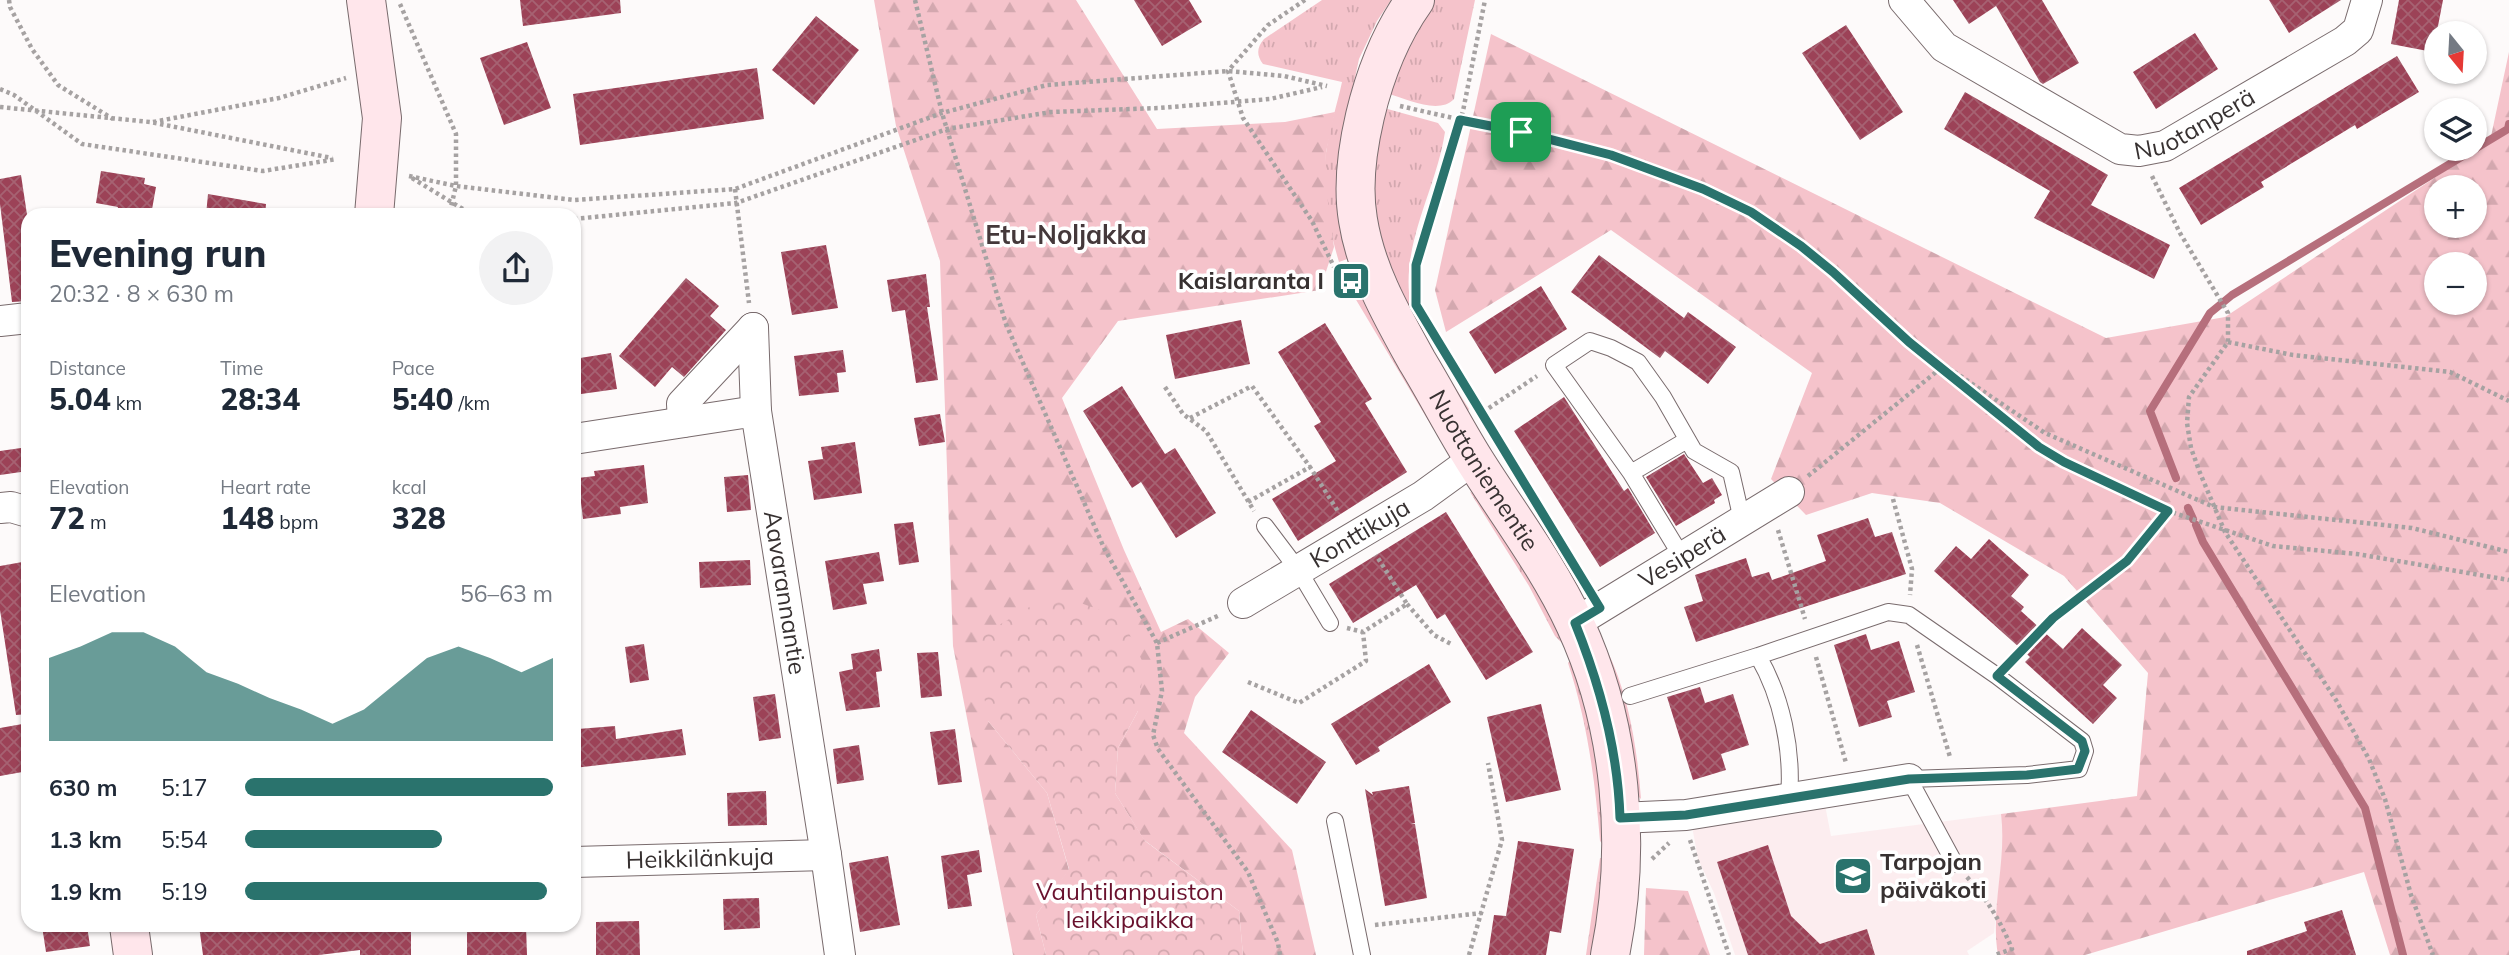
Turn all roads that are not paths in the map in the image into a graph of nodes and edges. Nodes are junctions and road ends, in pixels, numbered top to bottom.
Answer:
1 (366, 0) edge
2 (1415, 0) edge
3 (1904, 0) edge
4 (2367, 0) edge
5 (375, 208) edge
6 (21, 319) edge
7 (0, 321) edge
8 (756, 411) junction
9 (683, 422) junction
10 (581, 438) edge
11 (1687, 440) junction
12 (1474, 459) junction
13 (1631, 473) junction
14 (1779, 498) road end
15 (0, 508) edge
16 (21, 510) edge
17 (1742, 520) junction
18 (1265, 526) road end
19 (1682, 557) junction
20 (1299, 571) junction
21 (1243, 603) road end
22 (1330, 623) road end
23 (1575, 623) junction
24 (1758, 656) junction
25 (1630, 696) dead end
26 (1909, 779) junction
27 (1789, 798) junction
28 (1620, 818) junction
29 (1335, 821) dead end
30 (826, 855) junction
31 (581, 862) edge
32 (1955, 864) road end
33 (131, 932) edge
34 (133, 955) edge
35 (839, 955) edge
36 (1362, 955) edge
37 (1610, 955) edge

1 - 5 street
2 - 12 street, Nuottaniementie
3 - 4 street, Nuotanperä
6 - 7 street
8 - 9 street
8 - 9 street, Aavarannantie
8 - 30 street, Aavarannantie
9 - 10 street
11 - 13 lane
11 - 13 lane
11 - 17 lane
12 - 20 street, Konttikuja
12 - 23 street, Nuottaniementie
13 - 19 lane
14 - 17 street, Vesiperä
15 - 16 street
17 - 19 street, Vesiperä
18 - 20 lane
19 - 23 street, Vesiperä
20 - 21 street, Konttikuja
20 - 22 lane
23 - 28 street, Nuottaniementie
24 - 25 lane
24 - 26 lane
24 - 27 lane
26 - 27 street
26 - 32 lane
27 - 28 street
28 - 37 street, Nuottaniementie
29 - 36 lane
30 - 31 street, Heikkilänkuja
30 - 35 street, Aavarannantie
33 - 34 street

